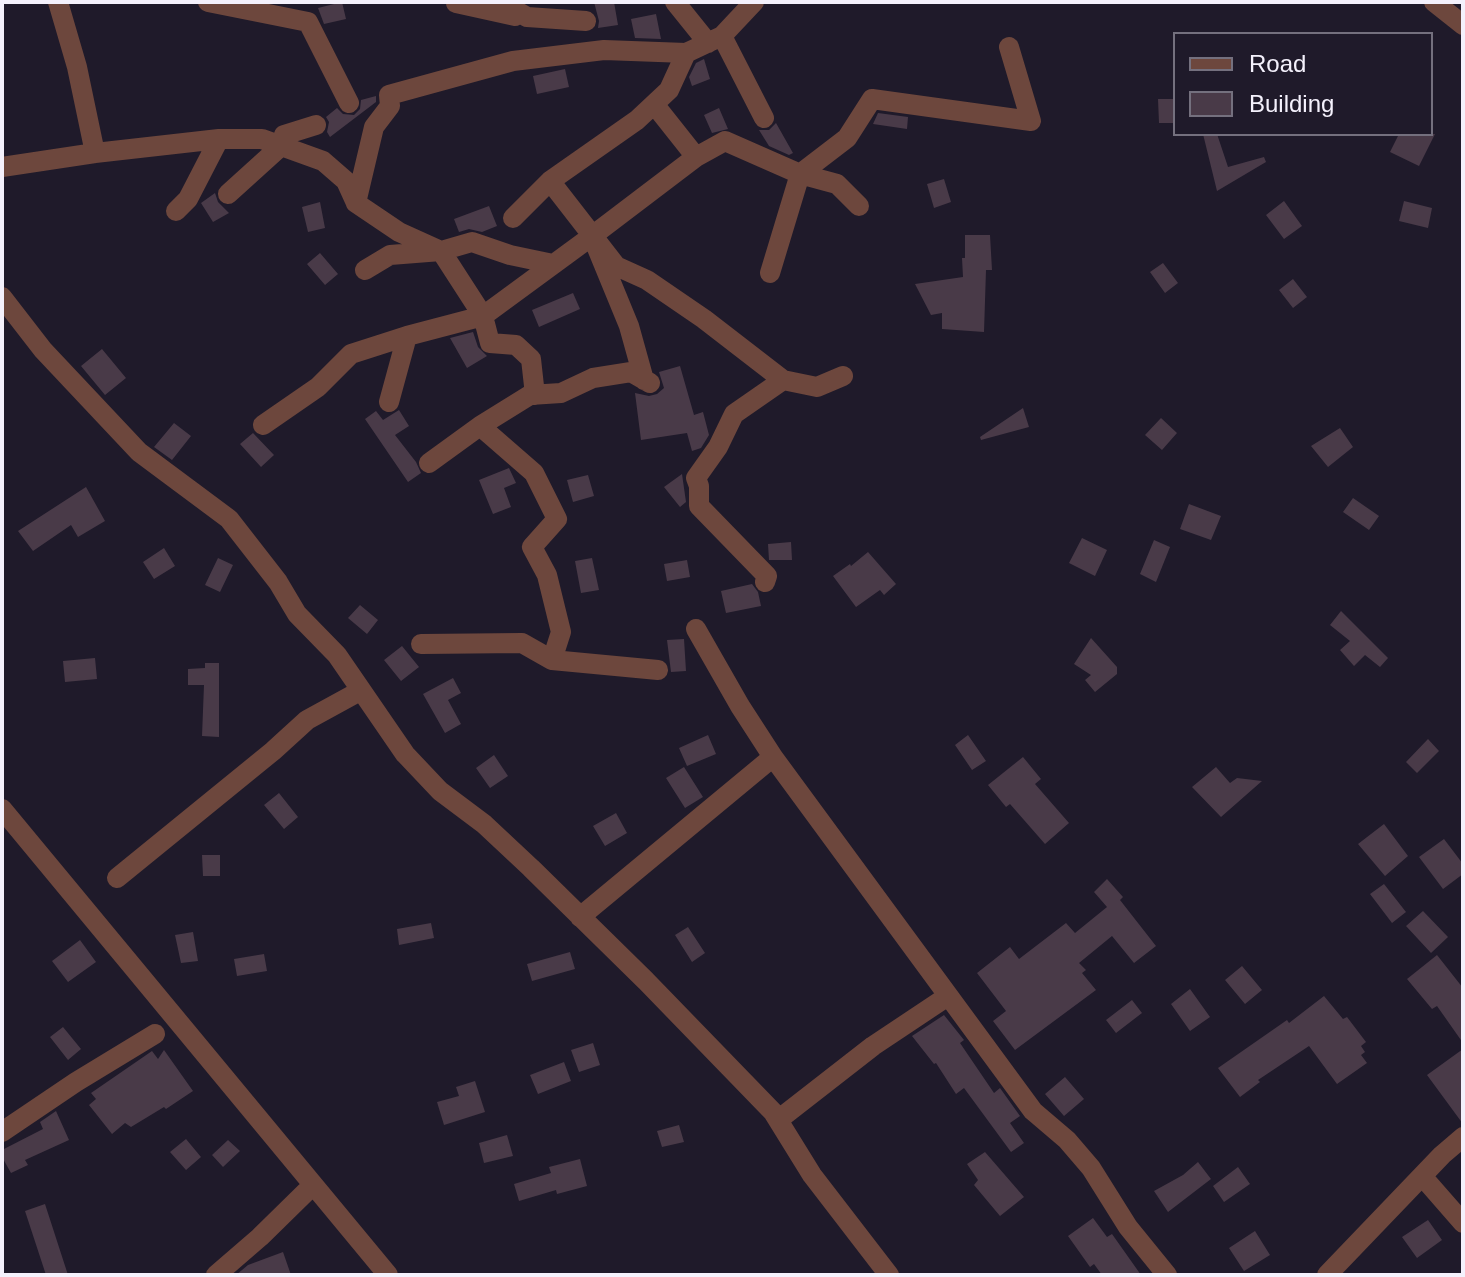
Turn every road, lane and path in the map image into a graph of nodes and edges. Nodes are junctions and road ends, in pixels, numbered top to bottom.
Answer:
1 (58, 2) edge
2 (208, 2) edge
3 (501, 2) edge
4 (675, 2) edge
5 (754, 2) edge
6 (1434, 2) edge
7 (456, 3) edge
8 (527, 17) junction
9 (586, 21) dead end
10 (1463, 25) edge
11 (715, 39) junction
12 (1009, 47) dead end
13 (686, 53) junction
14 (349, 103) dead end
15 (654, 104) junction
16 (764, 118) dead end
17 (316, 125) dead end
18 (219, 139) junction
19 (281, 146) junction
20 (95, 153) junction
21 (696, 157) junction
22 (2, 167) edge
23 (800, 174) junction
24 (550, 181) junction
25 (228, 194) dead end
26 (356, 203) junction
27 (859, 206) dead end
28 (176, 211) dead end
29 (513, 218) dead end
30 (592, 236) junction
31 (441, 251) junction
32 (553, 264) junction
33 (365, 270) dead end
34 (770, 273) dead end
35 (2, 297) edge
36 (483, 316) junction
37 (407, 336) junction
38 (843, 376) dead end
39 (783, 380) junction
40 (535, 395) junction
41 (389, 402) dead end
42 (263, 425) dead end
43 (480, 426) junction
44 (429, 463) dead end
45 (765, 582) dead end
46 (696, 629) dead end
47 (421, 644) dead end
48 (552, 660) junction
49 (658, 670) dead end
50 (360, 691) junction
51 (773, 757) junction
52 (2, 809) edge
53 (117, 878) dead end
54 (580, 917) junction
55 (948, 996) junction
56 (155, 1034) dead end
57 (778, 1120) junction
58 (2, 1132) edge
59 (1463, 1137) edge
60 (1422, 1176) junction
61 (313, 1185) junction
62 (1463, 1223) edge
63 (216, 1275) edge
64 (388, 1275) edge
65 (889, 1275) edge
66 (1167, 1275) edge
67 (1327, 1275) edge

1 - 20 street
2 - 14 street
3 - 8 street
4 - 11 street
5 - 11 street
6 - 10 street
7 - 8 street
8 - 9 street
11 - 13 street
11 - 16 street
12 - 23 street
13 - 15 street
13 - 26 street
15 - 21 street
15 - 24 street
17 - 19 street
18 - 19 street
18 - 20 street
18 - 28 street
19 - 25 street
19 - 26 street
20 - 22 street
21 - 23 street
21 - 30 street
23 - 27 street
23 - 34 street
24 - 29 street
24 - 30 street
26 - 31 street
30 - 32 street
30 - 39 street
30 - 40 street
31 - 32 street
31 - 33 street
31 - 36 street
32 - 36 street
35 - 50 street
36 - 37 street
36 - 40 street
37 - 41 street
37 - 42 street
38 - 39 street
39 - 45 street
40 - 43 street
43 - 44 street
43 - 48 street
46 - 51 street
47 - 48 street
48 - 49 street
50 - 53 street
50 - 54 street
51 - 54 street
51 - 55 street
52 - 61 street
54 - 57 street
55 - 57 street
55 - 66 street
56 - 58 street
57 - 65 street
59 - 60 street
60 - 62 street
60 - 67 street
61 - 63 street
61 - 64 street

